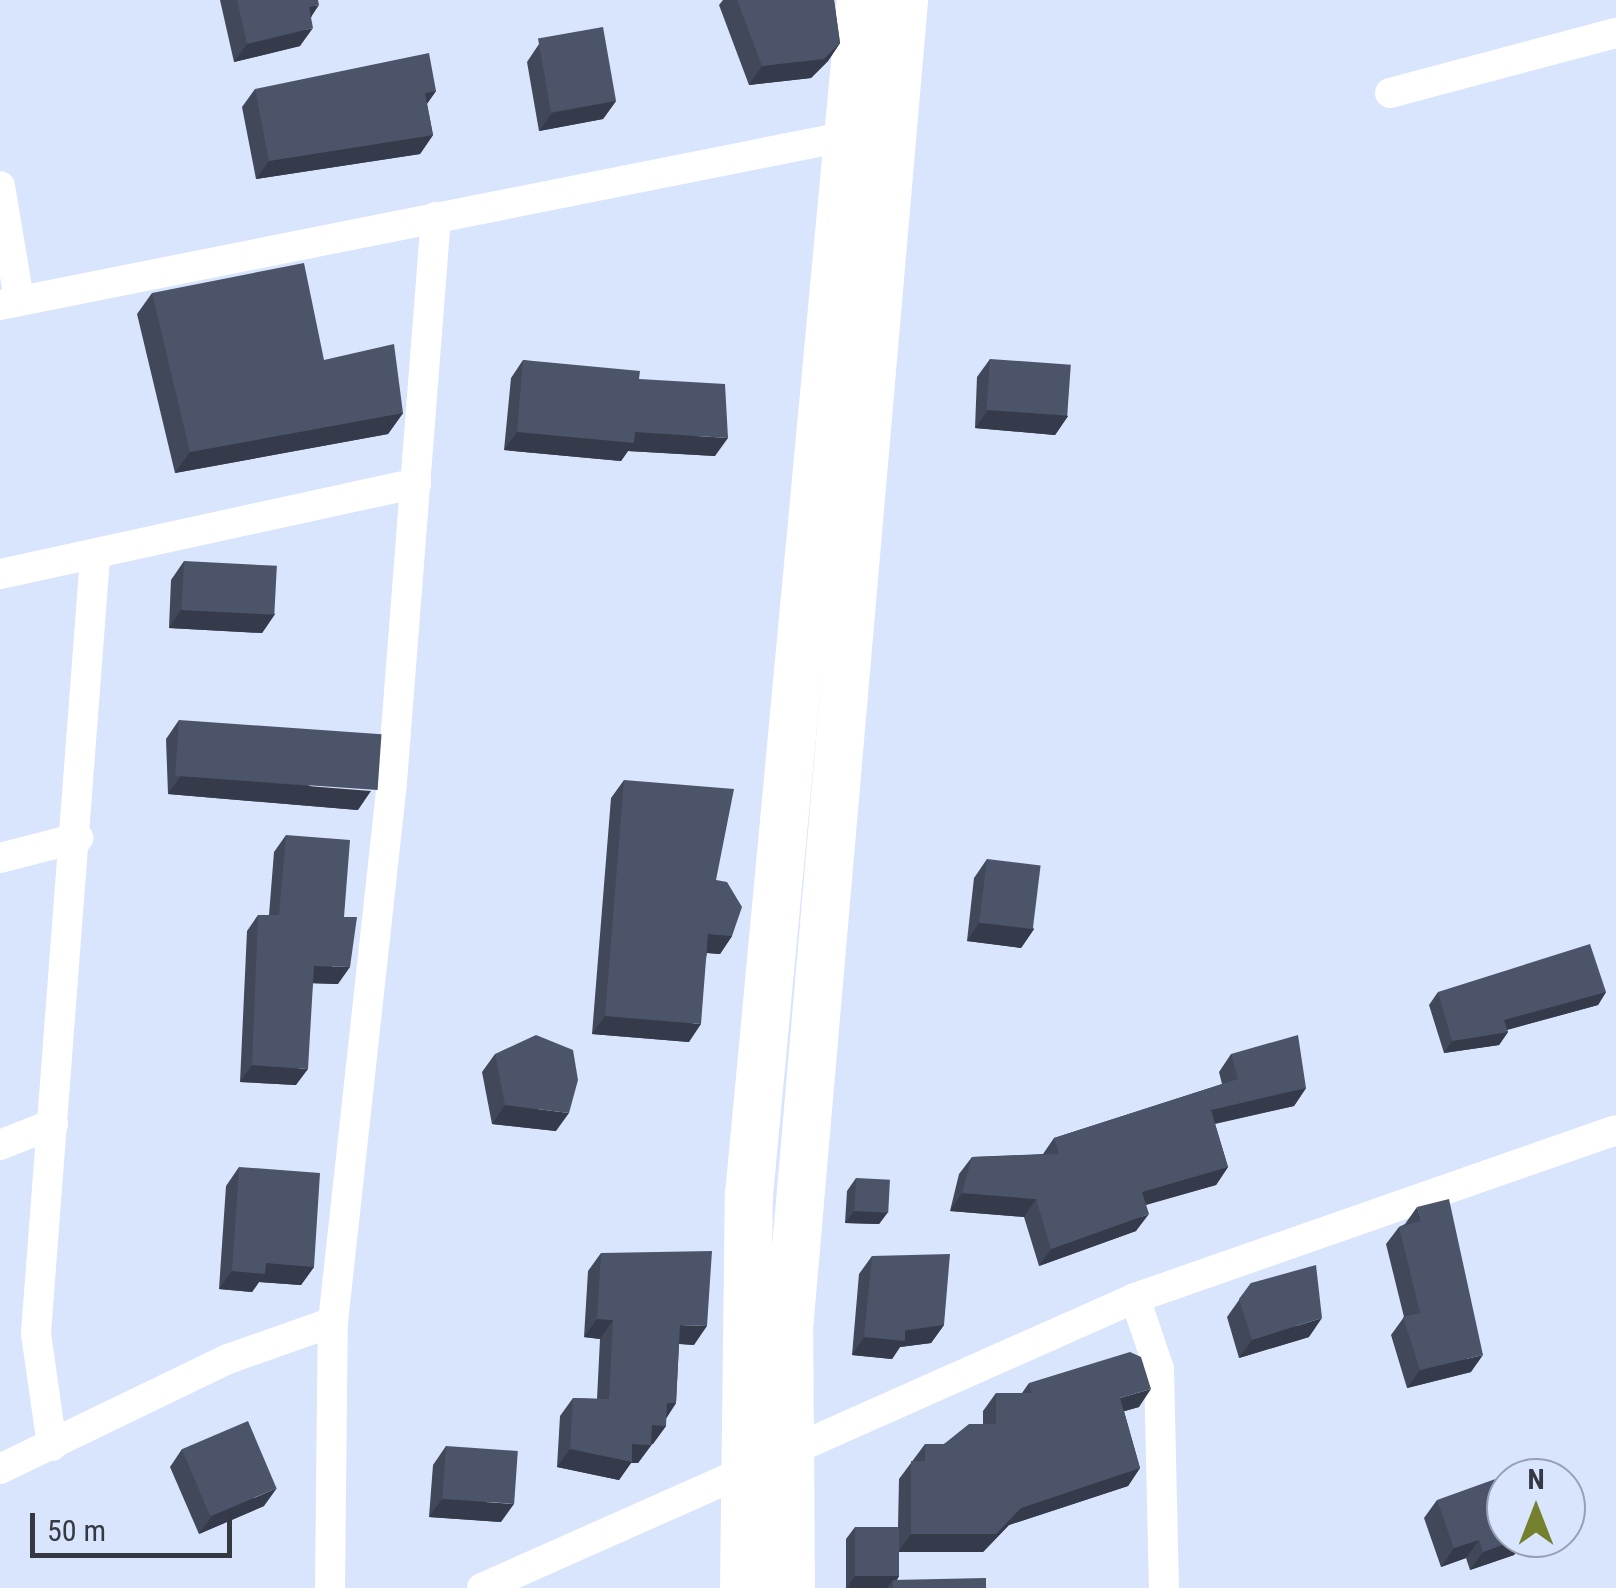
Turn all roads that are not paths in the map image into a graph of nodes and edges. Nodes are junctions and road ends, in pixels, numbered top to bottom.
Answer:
1 (861, 0) edge
2 (904, 0) edge
3 (1616, 33) edge
4 (1390, 93) dead end
5 (848, 136) junction
6 (0, 186) edge
7 (436, 217) junction
8 (10, 302) edge
9 (416, 483) junction
10 (95, 557) junction
11 (0, 574) edge
12 (78, 838) junction
13 (0, 858) edge
14 (53, 1124) junction
15 (1616, 1130) edge
16 (0, 1145) edge
17 (1135, 1298) junction
18 (332, 1322) junction
19 (52, 1446) junction
20 (788, 1446) junction
21 (0, 1469) edge
22 (742, 1470) junction
23 (330, 1588) edge
24 (482, 1588) edge
25 (744, 1588) edge
26 (791, 1588) edge
27 (1164, 1588) edge

1 - 5 main road
2 - 20 main road
3 - 4 street
5 - 7 street
5 - 22 main road
6 - 8 street
7 - 8 street
7 - 9 street
9 - 10 street
9 - 18 street
10 - 11 street
10 - 12 street
12 - 13 street
12 - 14 street
14 - 16 street
14 - 19 street
15 - 17 street
17 - 20 street
17 - 27 street
18 - 19 street
18 - 23 street
19 - 21 street
20 - 22 street
20 - 26 main road
22 - 24 street
22 - 25 main road

